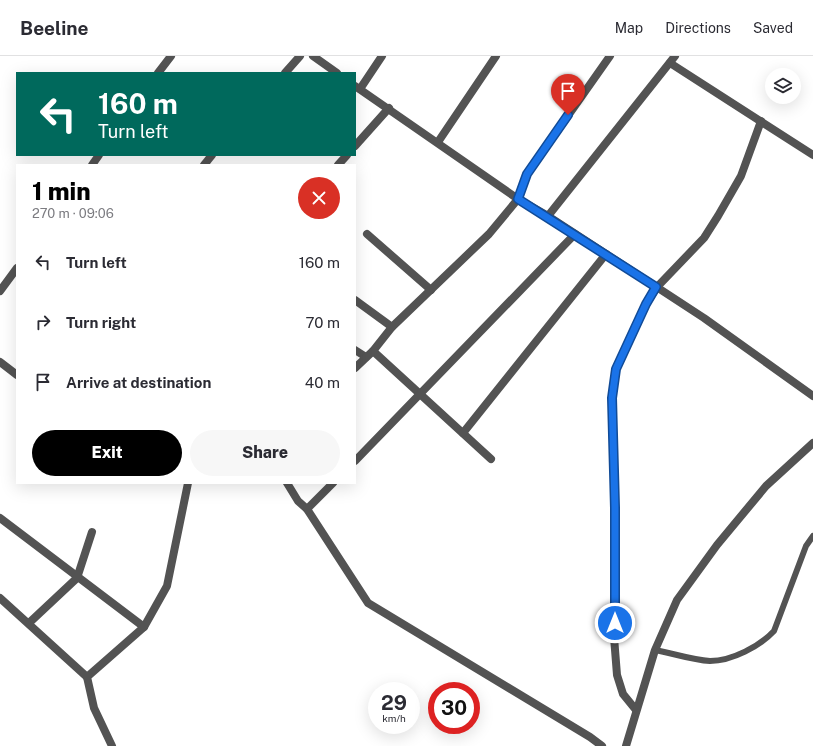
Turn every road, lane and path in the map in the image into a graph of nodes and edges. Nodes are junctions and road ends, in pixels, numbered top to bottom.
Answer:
1 (171, 56) edge
2 (300, 56) edge
3 (313, 56) edge
4 (382, 56) edge
5 (496, 56) edge
6 (610, 56) edge
7 (673, 59) edge
8 (159, 72) edge
9 (286, 72) edge
10 (336, 72) edge
11 (357, 87) edge
12 (389, 108) junction
13 (760, 121) junction
14 (438, 142) junction
15 (356, 145) edge
16 (813, 154) edge
17 (211, 156) edge
18 (346, 156) edge
19 (205, 164) edge
20 (339, 164) edge
21 (518, 199) junction
22 (548, 216) junction
23 (367, 234) dead end
24 (575, 234) junction
25 (606, 254) junction
26 (16, 269) edge
27 (656, 287) junction
28 (431, 290) junction
29 (0, 291) edge
30 (356, 301) edge
31 (392, 327) junction
32 (356, 351) edge
33 (373, 351) junction
34 (366, 357) junction
35 (0, 362) edge
36 (356, 367) edge
37 (16, 374) edge
38 (421, 394) junction
39 (813, 396) edge
40 (463, 433) junction
41 (813, 443) edge
42 (356, 457) edge
43 (491, 459) dead end
44 (188, 484) edge
45 (288, 484) edge
46 (332, 484) edge
47 (307, 509) junction
48 (0, 518) edge
49 (92, 532) dead end
50 (813, 536) edge
51 (77, 578) junction
52 (0, 598) edge
53 (30, 623) junction
54 (144, 627) junction
55 (655, 650) junction
56 (87, 677) junction
57 (636, 710) junction
58 (112, 746) edge
59 (602, 746) edge
60 (626, 746) edge

1 - 8 street
2 - 9 street
3 - 10 street
4 - 11 street
5 - 14 street
6 - 21 street
7 - 13 street
7 - 22 street
11 - 12 street
12 - 14 street
12 - 15 street
13 - 16 street
13 - 27 street
14 - 21 street
17 - 19 street
18 - 20 street
21 - 22 street
21 - 28 street
22 - 24 street
23 - 28 street
24 - 25 street
24 - 38 street
25 - 27 street
25 - 40 street
26 - 29 street
27 - 39 street
27 - 57 street
28 - 31 street
30 - 31 street
31 - 33 street
32 - 34 street
33 - 34 street
33 - 38 street
34 - 36 street
35 - 37 street
38 - 40 street
38 - 42 street
40 - 43 street
41 - 55 street
44 - 54 street
45 - 47 street
46 - 47 street
47 - 59 street
48 - 51 street
49 - 51 street
50 - 55 lane
51 - 53 street
51 - 54 street
52 - 53 street
53 - 56 street
54 - 56 street
55 - 57 street
56 - 58 street
57 - 60 street

